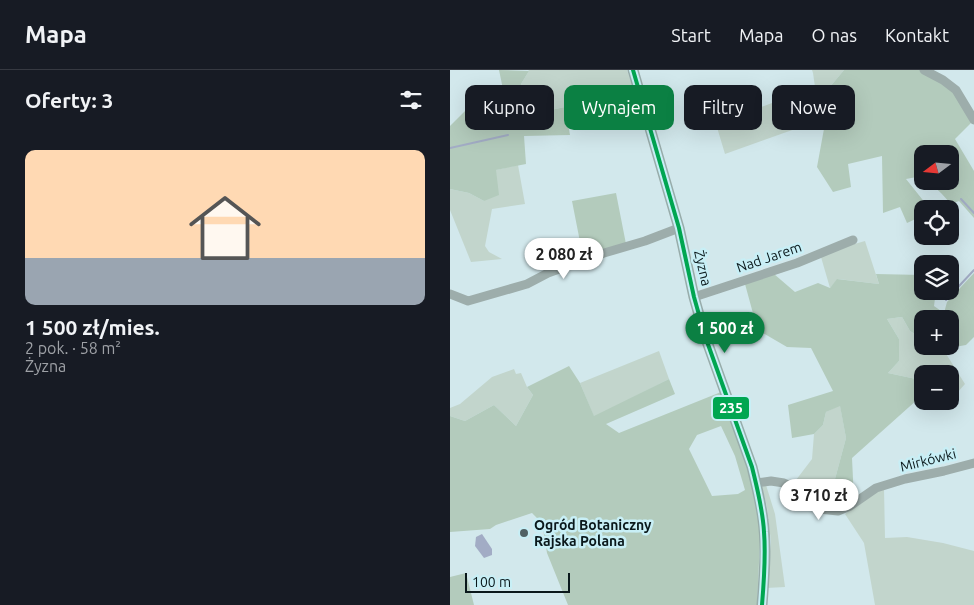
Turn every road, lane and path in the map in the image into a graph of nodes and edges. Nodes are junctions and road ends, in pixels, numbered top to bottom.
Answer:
1 (633, 70) edge
2 (924, 70) edge
3 (974, 120) edge
4 (679, 228) junction
5 (852, 240) dead end
6 (450, 294) edge
7 (694, 297) junction
8 (974, 462) edge
9 (756, 483) junction
10 (762, 605) edge

1 - 4 street, Żyzna
2 - 3 street
4 - 6 street
4 - 7 street, Żyzna
5 - 7 street, Nad Jarem
7 - 9 street, Żyzna
8 - 9 street, Mirkówki
9 - 10 street, Żyzna

